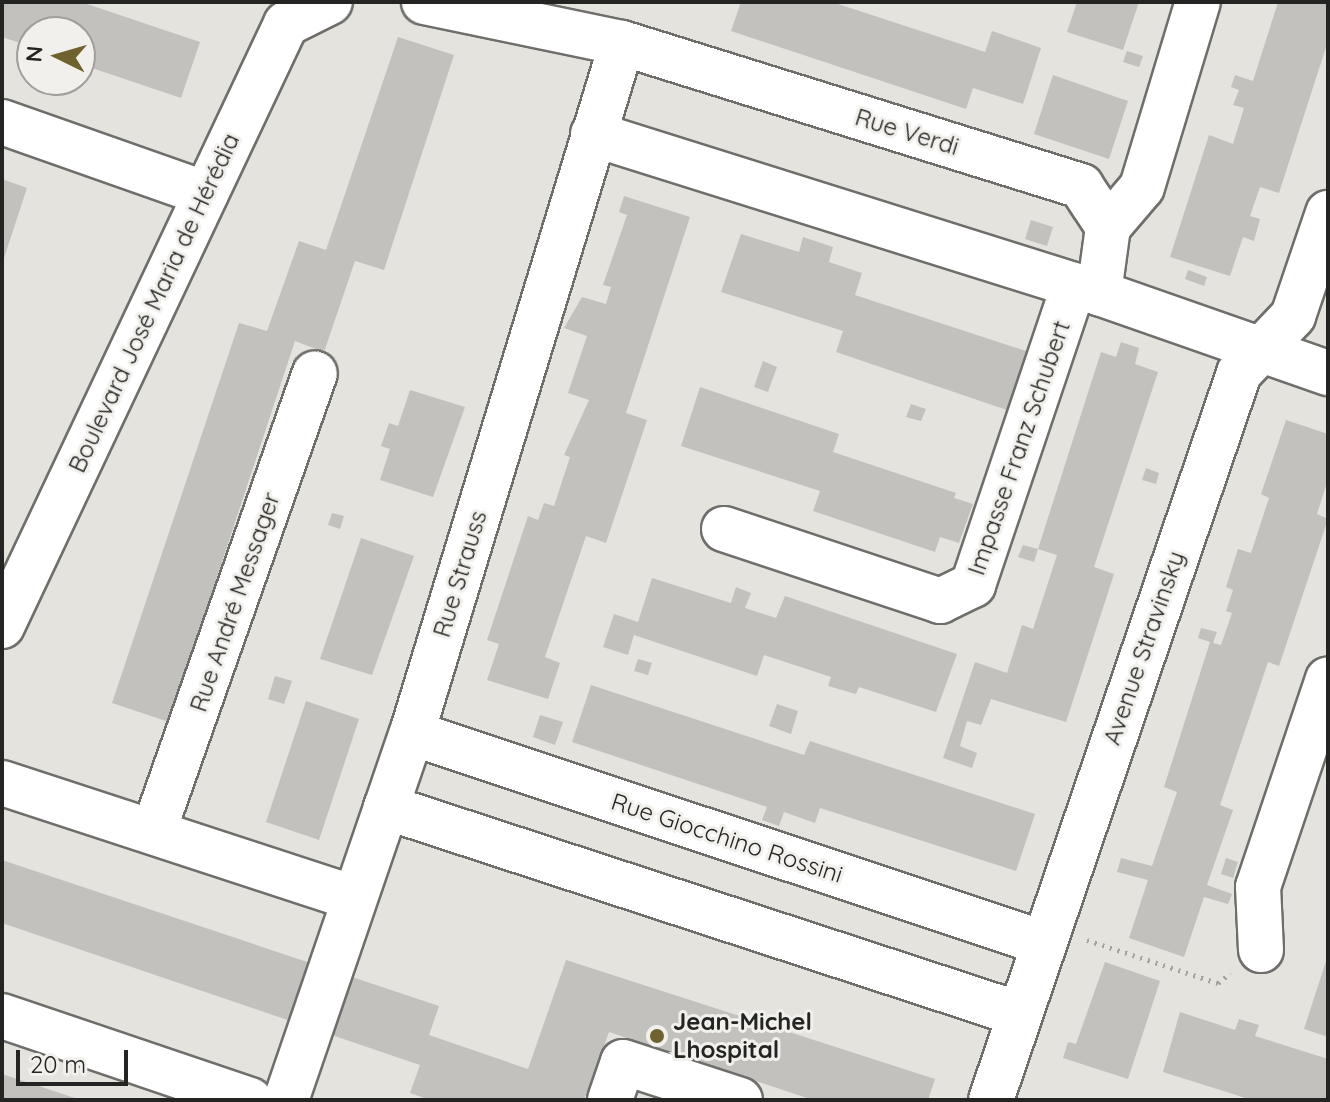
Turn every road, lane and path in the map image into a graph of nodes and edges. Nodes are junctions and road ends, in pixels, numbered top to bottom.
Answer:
1 (330, 2) edge
2 (424, 2) edge
3 (1198, 2) edge
4 (546, 13) edge
5 (622, 43) junction
6 (2, 122) edge
7 (593, 134) junction
8 (206, 194) junction
9 (1328, 213) edge
10 (1108, 227) junction
11 (1086, 290) junction
12 (1262, 347) junction
13 (1328, 373) edge
14 (315, 374) dead end
15 (724, 529) dead end
16 (2, 626) edge
17 (1328, 679) edge
18 (412, 733) junction
19 (2, 783) edge
20 (386, 807) junction
21 (154, 830) junction
22 (353, 898) junction
23 (1046, 935) junction
24 (1261, 950) joint
25 (1019, 1014) junction
26 (2, 1016) edge
27 (250, 1100) edge
28 (286, 1100) edge
29 (610, 1100) edge
30 (740, 1100) edge
31 (991, 1100) edge

1 - 8 street, Boulevard José Maria de Hérédia
2 - 4 street
3 - 10 street
4 - 5 street
5 - 7 street, Rue Strauss
5 - 10 street, Rue Verdi
6 - 8 street
7 - 11 street
7 - 18 street, Rue Strauss
8 - 16 street, Boulevard José Maria de Hérédia
9 - 12 street, Avenue Stravinsky
10 - 11 street
11 - 12 street
11 - 15 street, Impasse Franz Schubert
12 - 13 street
12 - 23 street, Avenue Stravinsky
14 - 21 street, Rue André Messager
17 - 24 street
18 - 20 street, Rue Strauss
18 - 23 street, Rue Giocchino Rossini
19 - 21 street
20 - 22 street, Rue Strauss
20 - 25 street
21 - 22 street
22 - 28 street, Rue Strauss
23 - 24 path
23 - 25 street, Avenue Stravinsky
25 - 31 street, Avenue Stravinsky
26 - 27 street
29 - 30 street

